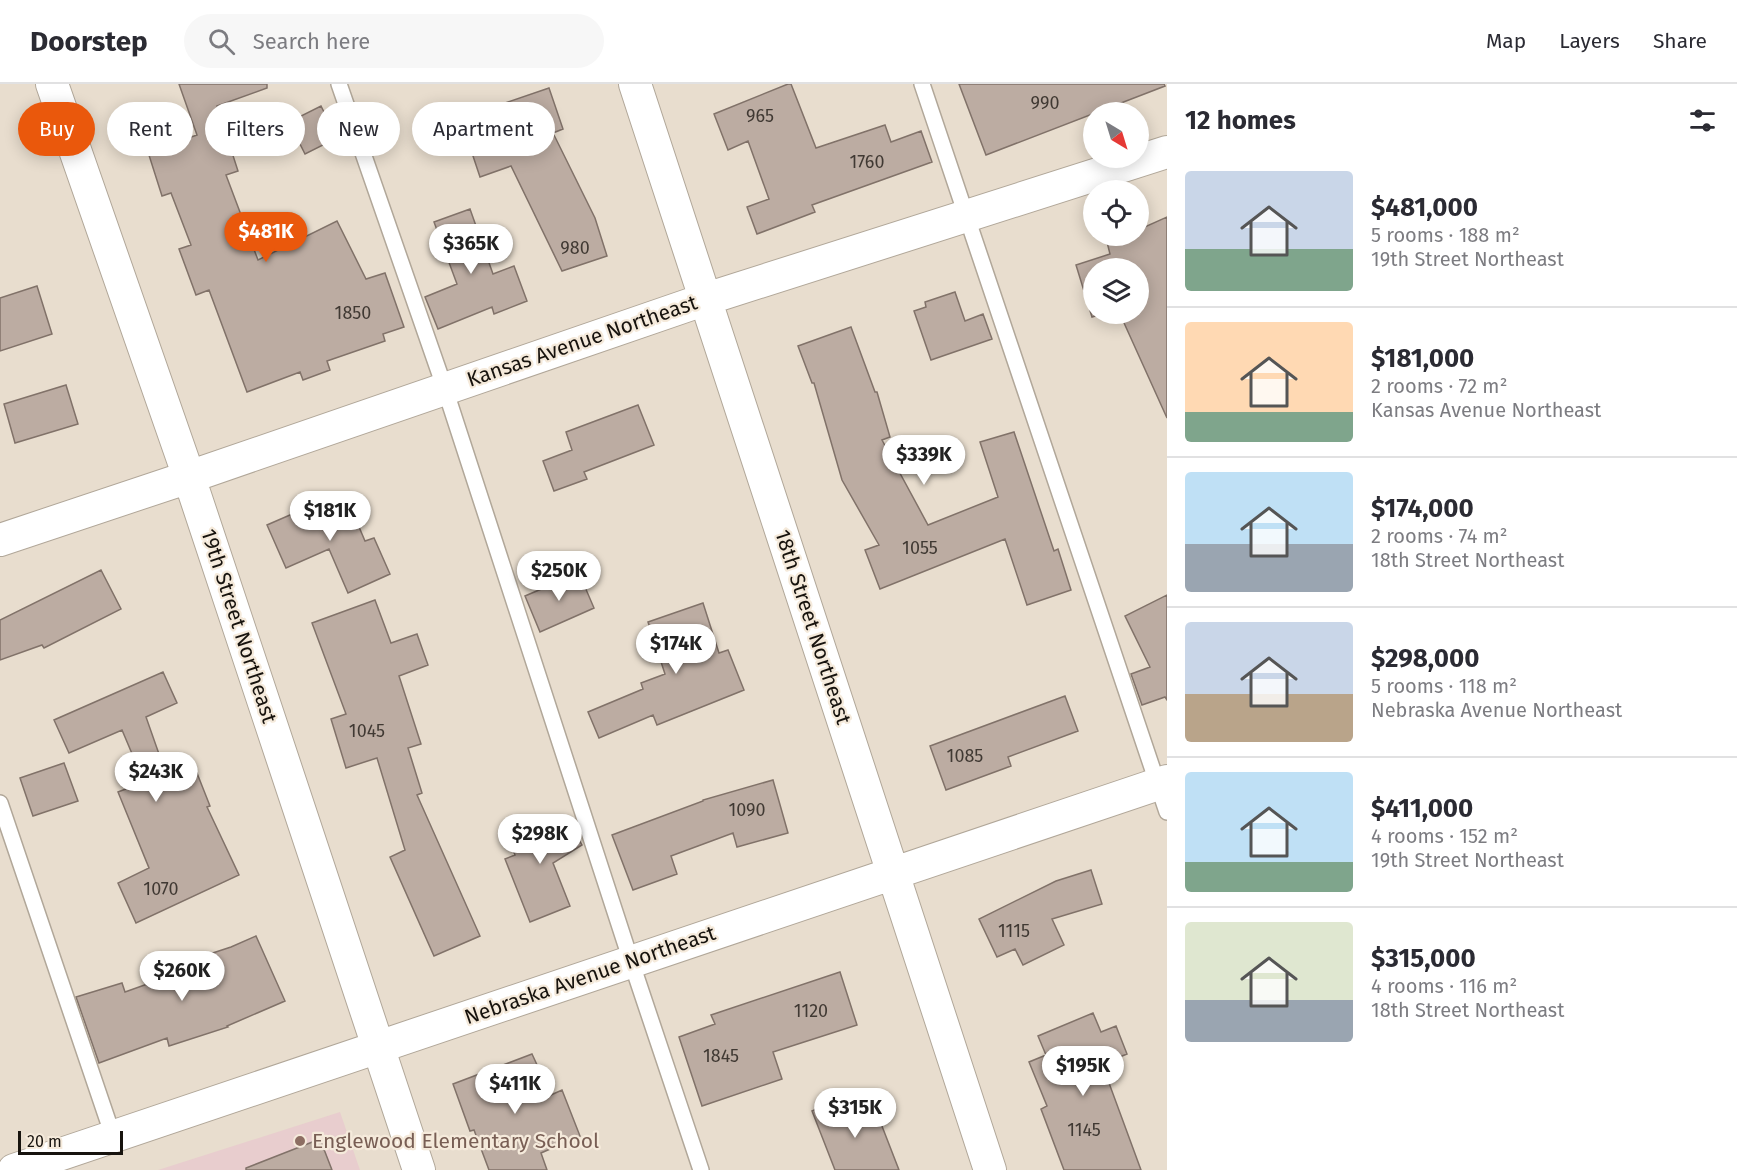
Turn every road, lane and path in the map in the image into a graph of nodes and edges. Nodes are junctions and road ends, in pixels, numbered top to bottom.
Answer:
1 (52, 84) edge
2 (339, 84) edge
3 (635, 84) edge
4 (922, 84) edge
5 (1167, 152) edge
6 (967, 216) junction
7 (706, 299) junction
8 (445, 389) junction
9 (189, 477) junction
10 (0, 540) edge
11 (1164, 792) edge
12 (0, 803) edge
13 (893, 872) junction
14 (631, 961) junction
15 (379, 1046) junction
16 (113, 1136) junction
17 (14, 1170) edge
18 (418, 1170) edge
19 (701, 1170) edge
20 (990, 1170) edge

1 - 9 street, 19th Street Northeast
2 - 8 lane
3 - 7 street, 18th Street Northeast
4 - 6 lane
5 - 6 street, Kansas Avenue Northeast
6 - 7 street, Kansas Avenue Northeast
6 - 11 lane
7 - 8 street, Kansas Avenue Northeast
7 - 13 street, 18th Street Northeast
8 - 9 street, Kansas Avenue Northeast
8 - 14 lane
9 - 10 street, Kansas Avenue Northeast
9 - 15 street, 19th Street Northeast
11 - 13 street, Nebraska Avenue Northeast
12 - 16 lane
13 - 14 street, Nebraska Avenue Northeast
13 - 20 street, 18th Street Northeast
14 - 15 street, Nebraska Avenue Northeast
14 - 19 lane
15 - 16 street, Nebraska Avenue Northeast
15 - 18 street, 19th Street Northeast
16 - 17 street, Nebraska Avenue Northeast

